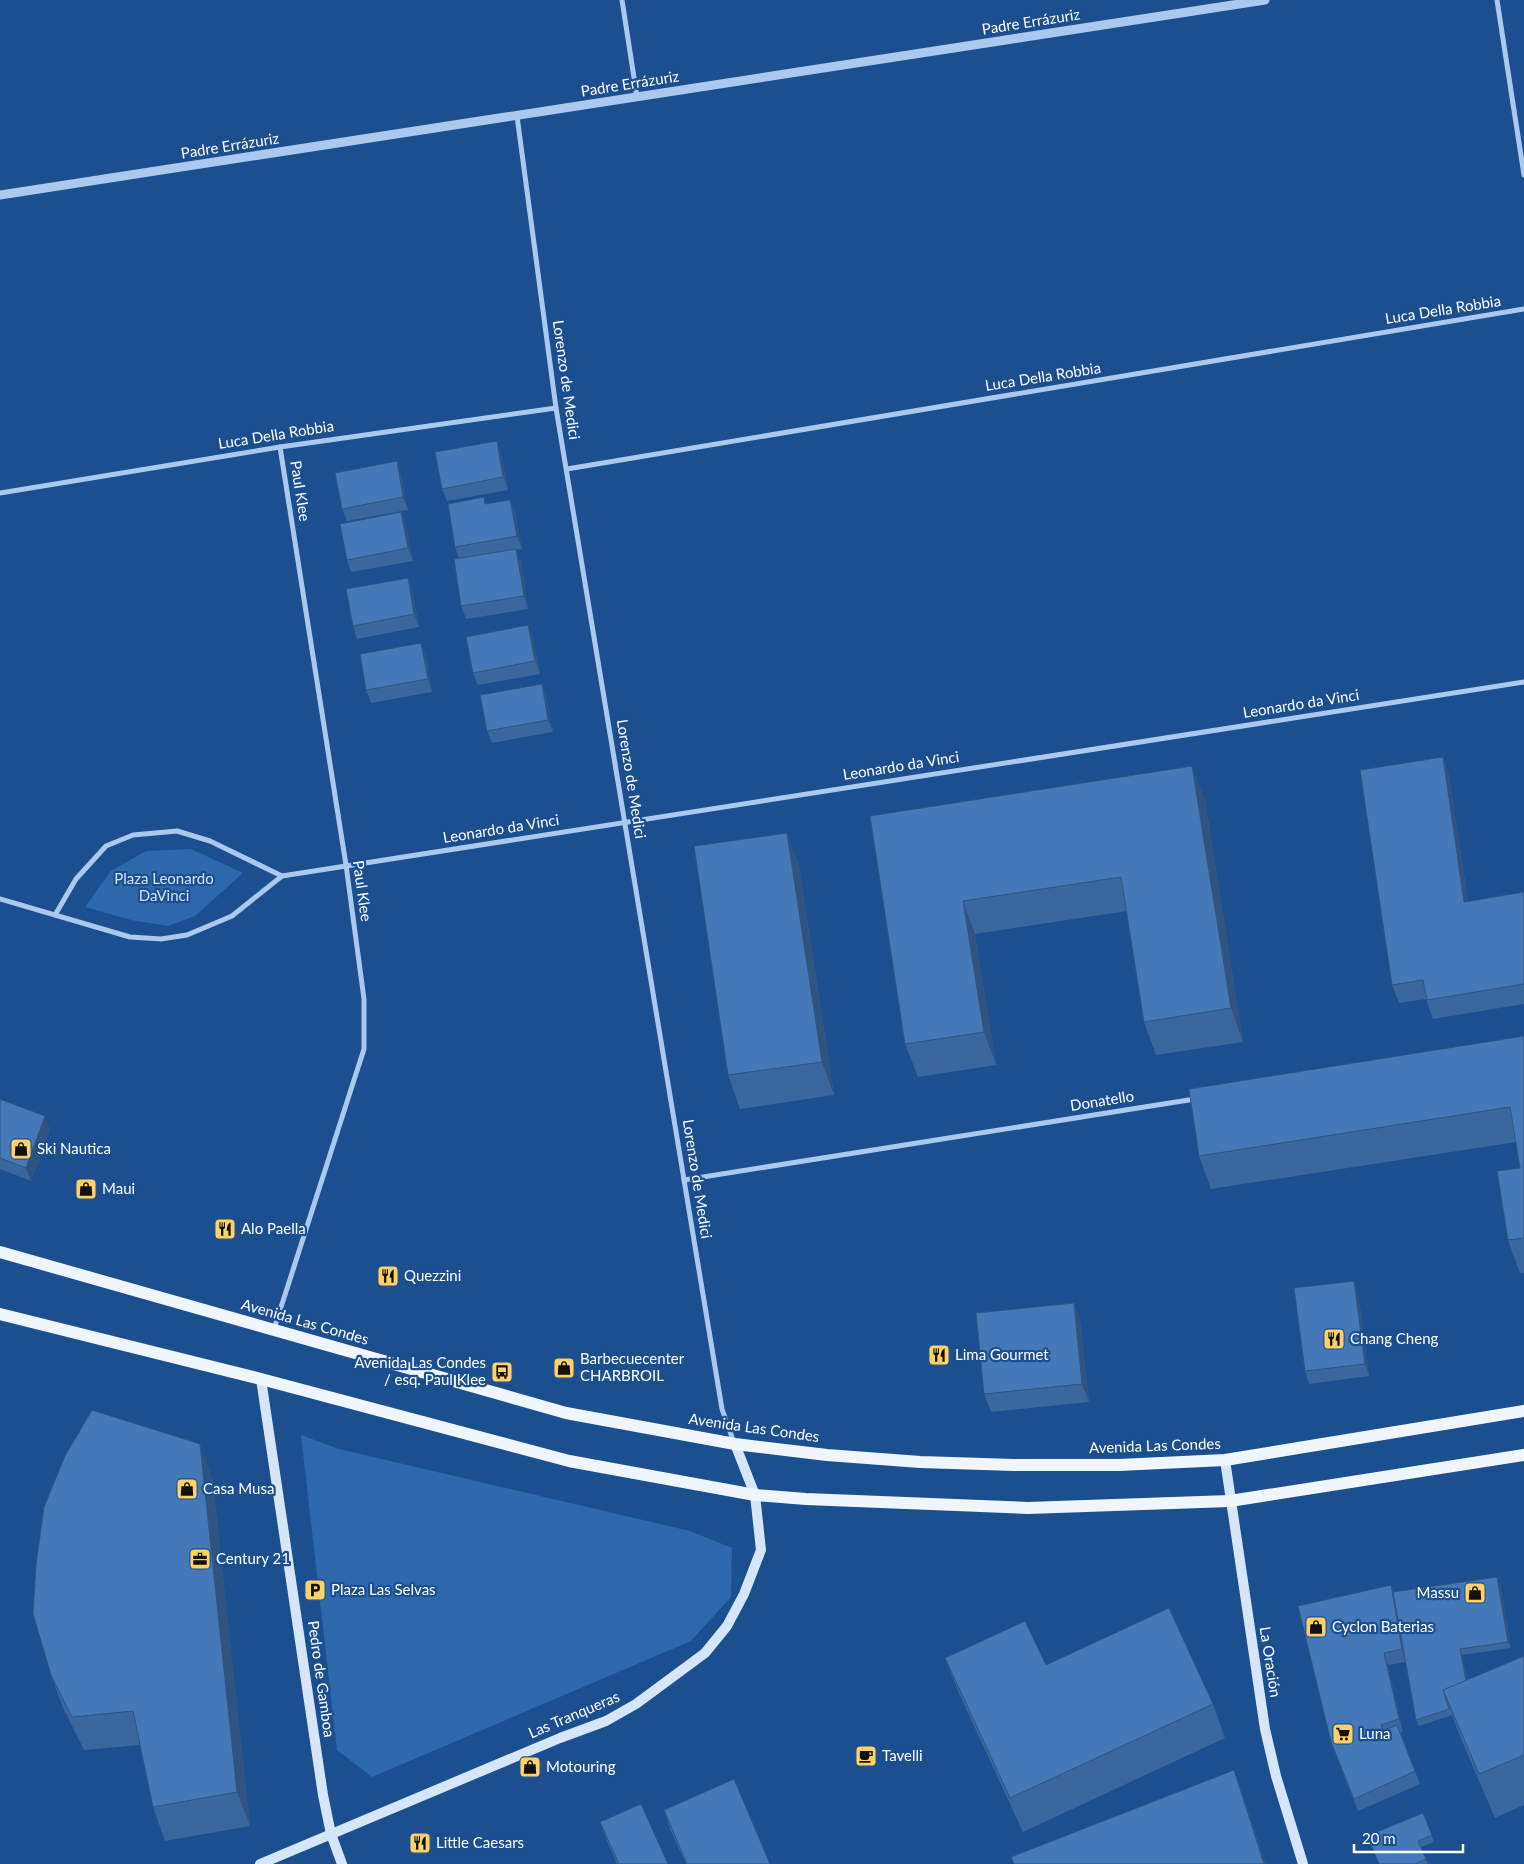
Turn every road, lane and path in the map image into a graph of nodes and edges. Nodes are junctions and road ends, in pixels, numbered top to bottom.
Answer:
1 (622, 0) edge
2 (1265, 0) edge
3 (1497, 0) edge
4 (637, 97) junction
5 (517, 116) junction
6 (1524, 175) edge
7 (0, 195) edge
8 (1524, 310) edge
9 (556, 408) junction
10 (280, 447) junction
11 (567, 469) junction
12 (0, 492) edge
13 (1524, 682) edge
14 (625, 822) junction
15 (346, 865) junction
16 (282, 876) junction
17 (0, 899) edge
18 (55, 915) junction
19 (1199, 1099) edge
20 (684, 1180) junction
21 (0, 1252) edge
22 (0, 1314) edge
23 (274, 1330) junction
24 (260, 1379) junction
25 (1524, 1410) edge
26 (735, 1444) junction
27 (1524, 1455) edge
28 (1224, 1460) junction
29 (755, 1495) junction
30 (1230, 1501) junction
31 (331, 1834) junction
32 (260, 1864) edge
33 (342, 1864) edge
34 (1303, 1864) edge

1 - 4 street
2 - 4 street, Padre Errázuriz
3 - 6 street
4 - 5 street, Padre Errázuriz
5 - 7 street, Padre Errázuriz
5 - 9 street, Lorenzo de Medici
8 - 11 street, Luca Della Robbia
9 - 10 street, Luca Della Robbia
9 - 11 street, Lorenzo de Medici
10 - 12 street, Luca Della Robbia
10 - 15 street, Paul Klee
11 - 14 street, Lorenzo de Medici
13 - 14 street, Leonardo da Vinci
14 - 15 street, Leonardo da Vinci
14 - 20 street, Lorenzo de Medici
15 - 16 street, Leonardo da Vinci
15 - 23 street, Paul Klee
16 - 18 street, Leonardo da Vinci
16 - 18 street
17 - 18 street, Leonardo da Vinci
19 - 20 street, Donatello
20 - 26 street, Lorenzo de Medici
21 - 23 main road, Avenida Las Condes
22 - 24 main road
23 - 26 main road, Avenida Las Condes
24 - 29 main road
24 - 31 main road, Pedro de Gamboa
25 - 28 main road, Avenida Las Condes
26 - 28 main road, Avenida Las Condes
26 - 29 main road, Las Tranqueras
27 - 30 main road
28 - 30 main road, La Oración
29 - 30 main road
29 - 31 main road, Las Tranqueras
30 - 34 main road, La Oración
31 - 32 main road, Las Tranqueras
31 - 33 main road, Pedro de Gamboa

